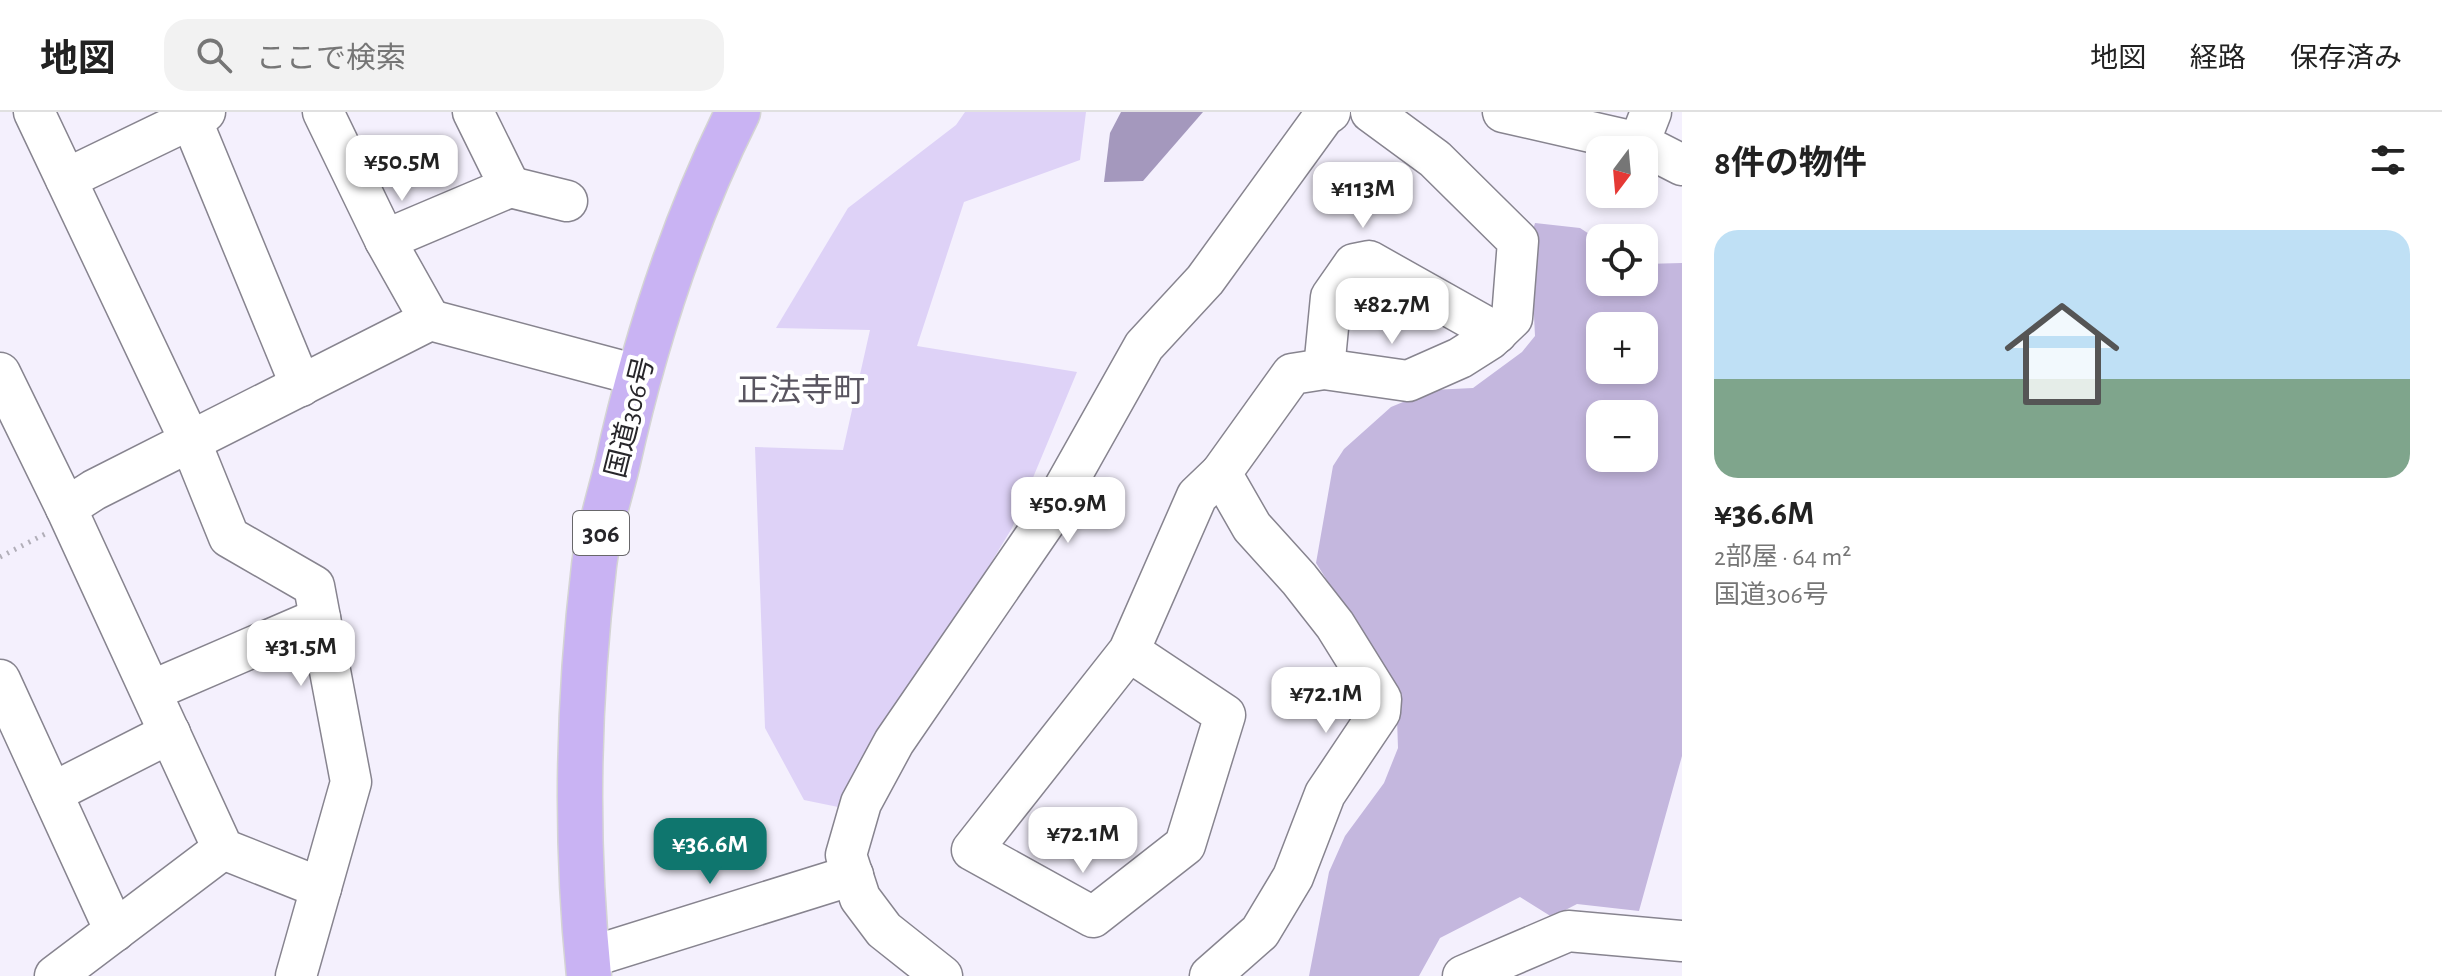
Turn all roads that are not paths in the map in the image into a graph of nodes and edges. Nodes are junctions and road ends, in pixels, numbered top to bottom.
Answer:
1 (34, 112) edge
2 (323, 112) edge
3 (473, 112) edge
4 (738, 112) edge
5 (1330, 112) edge
6 (1371, 112) edge
7 (1503, 112) edge
8 (198, 115) edge
9 (1645, 127) edge
10 (1682, 165) edge
11 (66, 179) junction
12 (510, 187) junction
13 (567, 201) dead end
14 (385, 240) junction
15 (430, 320) junction
16 (1497, 333) junction
17 (1324, 369) junction
18 (0, 373) edge
19 (637, 375) junction
20 (301, 386) junction
21 (191, 443) junction
22 (1221, 473) junction
23 (66, 508) junction
24 (320, 618) junction
25 (1129, 651) junction
26 (151, 691) junction
27 (4, 699) edge
28 (170, 733) junction
29 (52, 793) junction
30 (223, 849) junction
31 (853, 875) junction
32 (321, 888) junction
33 (115, 931) junction
34 (1682, 941) edge
35 (588, 967) edge
36 (55, 976) edge
37 (296, 976) edge
38 (942, 976) edge
39 (1210, 976) edge
40 (1463, 976) edge

1 - 11 street
2 - 14 street
3 - 12 street
4 - 19 highway, 国道306号 / 306
5 - 31 street
6 - 16 street
7 - 9 street
8 - 11 street
8 - 20 street
9 - 10 street
11 - 21 street
12 - 13 street
12 - 14 street
14 - 15 street
15 - 19 street
15 - 20 street
16 - 17 street
16 - 17 street
17 - 22 street
18 - 23 street
19 - 35 highway, 国道306号 / 306
20 - 21 street
21 - 23 street
21 - 24 street
22 - 25 street
22 - 39 street
23 - 26 street
24 - 26 street
24 - 32 street
25 - 25 street
26 - 28 street
27 - 29 street
28 - 29 street
28 - 30 street
29 - 33 street
30 - 32 street
30 - 33 street
31 - 35 street
31 - 38 street
32 - 37 street
33 - 36 street
34 - 40 street

